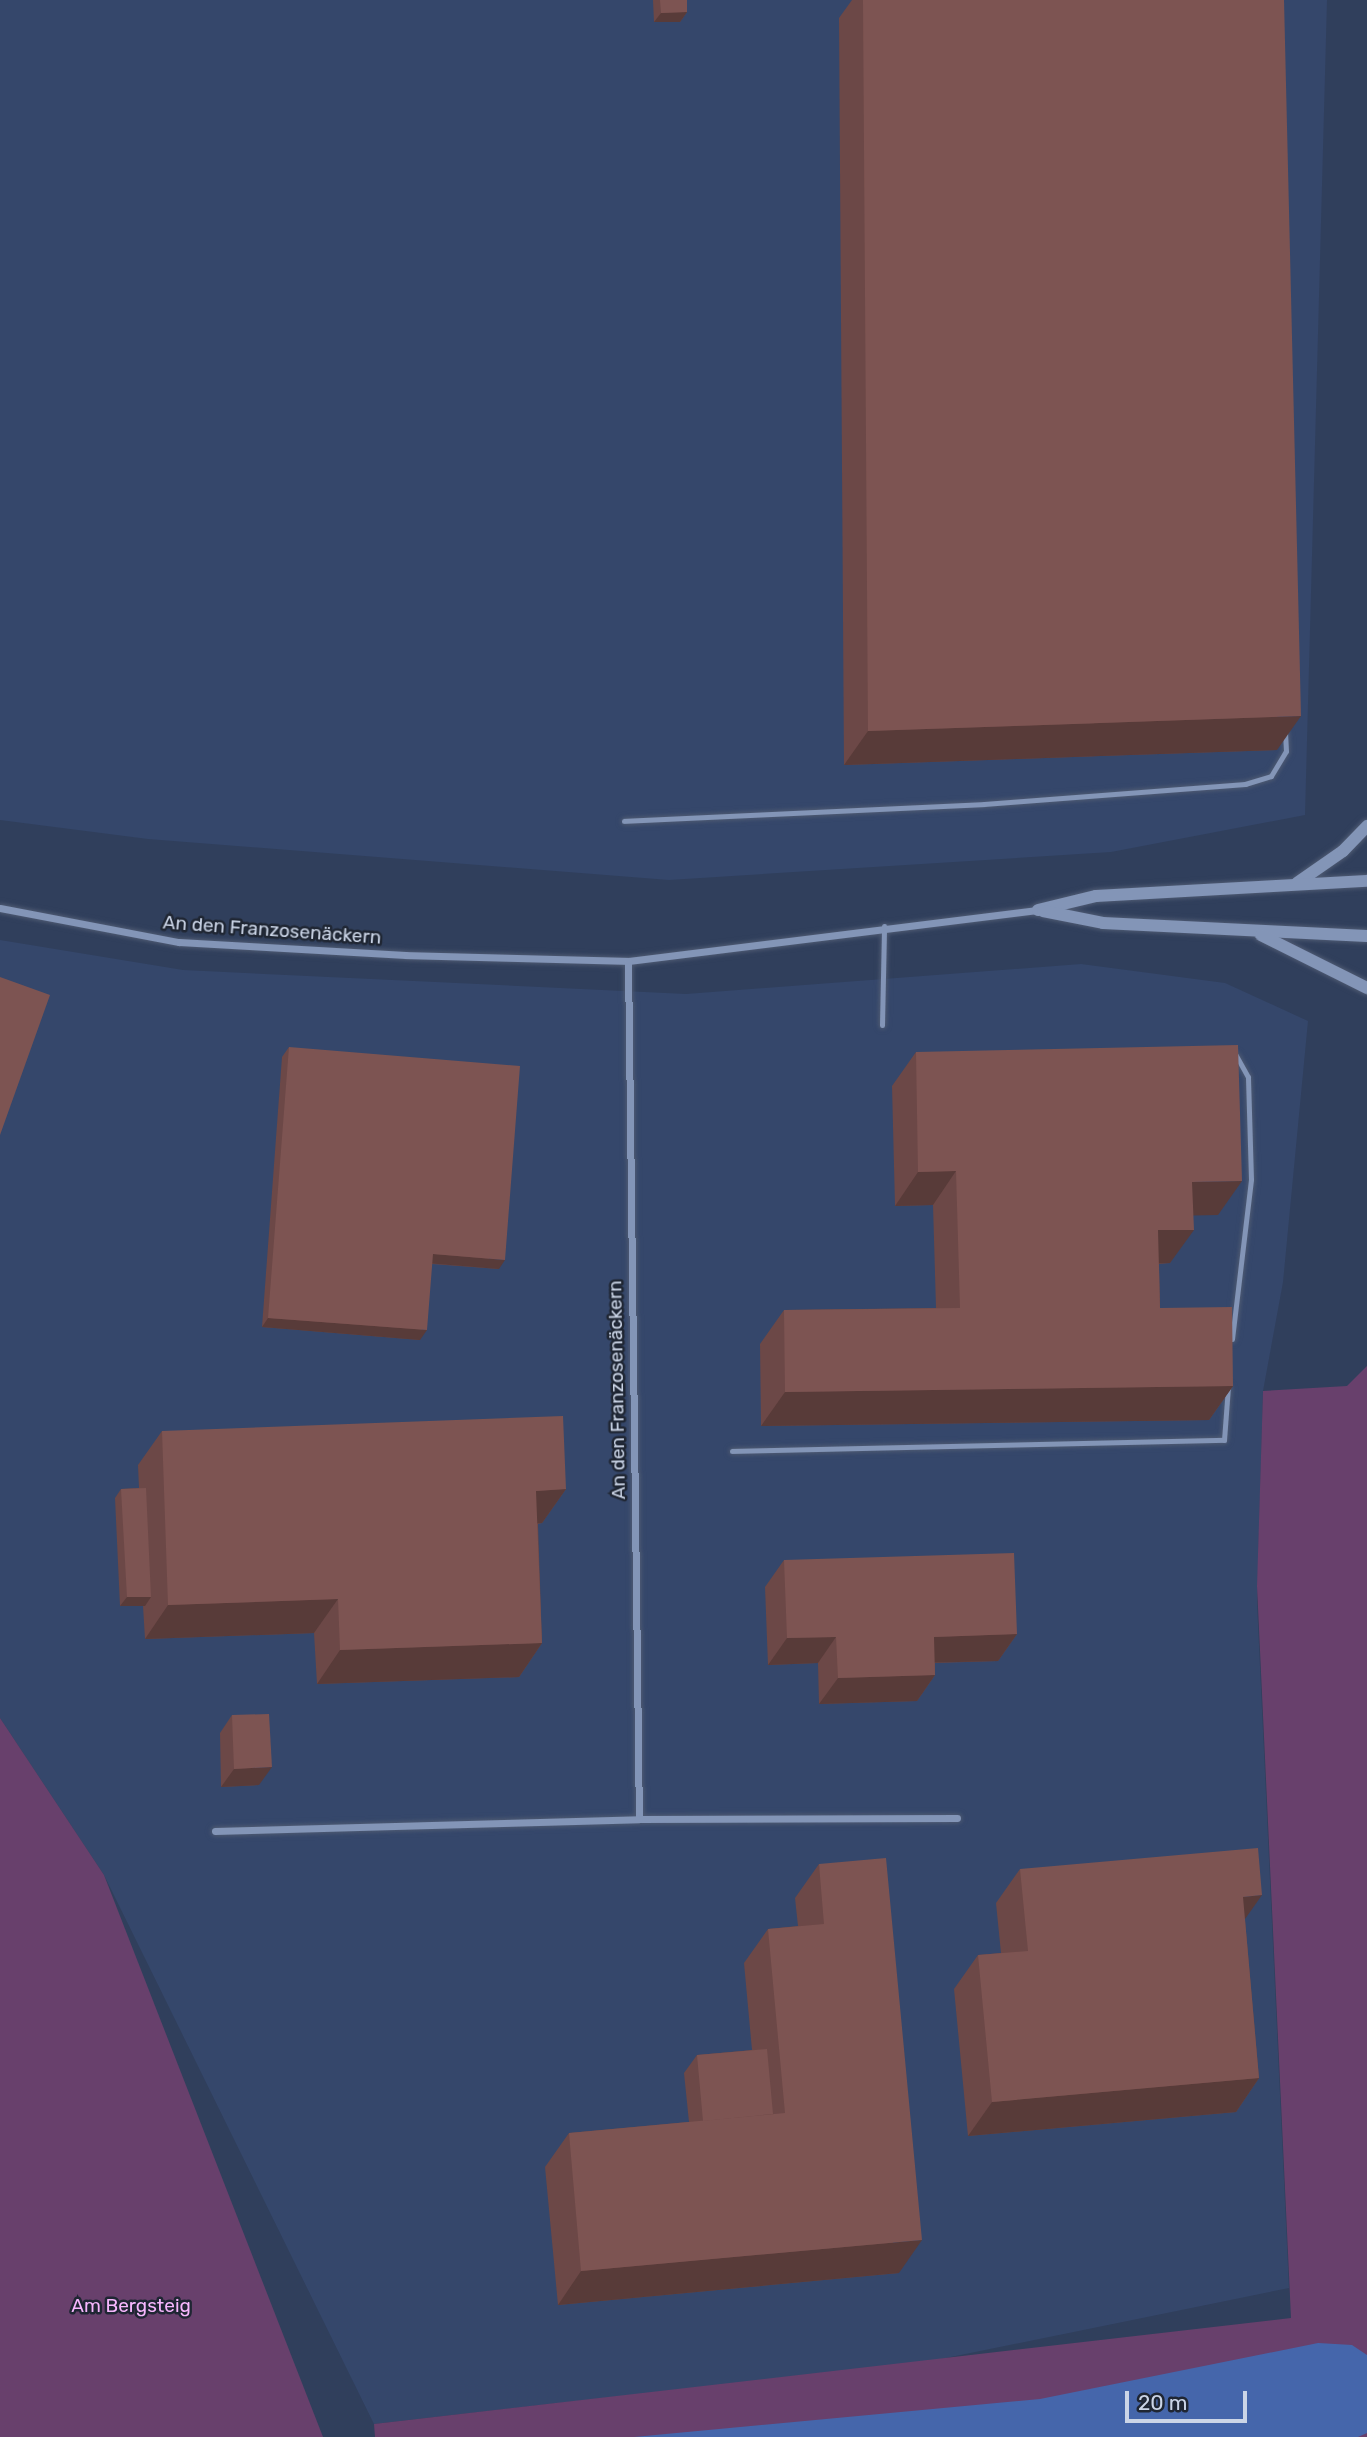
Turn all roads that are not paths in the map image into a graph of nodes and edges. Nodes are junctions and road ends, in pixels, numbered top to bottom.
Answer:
1 (1285, 727) edge
2 (624, 821) dead end
3 (1367, 826) edge
4 (1367, 881) edge
5 (1296, 883) junction
6 (0, 908) edge
7 (1038, 910) junction
8 (884, 926) junction
9 (1251, 931) junction
10 (1367, 936) edge
11 (628, 961) junction
12 (1367, 988) edge
13 (882, 1025) dead end
14 (1234, 1051) edge
15 (1231, 1347) edge
16 (1229, 1374) edge
17 (732, 1451) dead end
18 (957, 1818) dead end
19 (639, 1819) junction
20 (215, 1831) dead end

1 - 2 lane
3 - 5 street
4 - 5 street
5 - 7 street
6 - 11 street, An den Franzosenäckern
7 - 8 street, An den Franzosenäckern
7 - 9 street
8 - 11 street, An den Franzosenäckern
8 - 13 lane
9 - 10 street
9 - 12 street
11 - 19 street, An den Franzosenäckern
14 - 15 lane
16 - 17 lane
18 - 19 street
19 - 20 street

